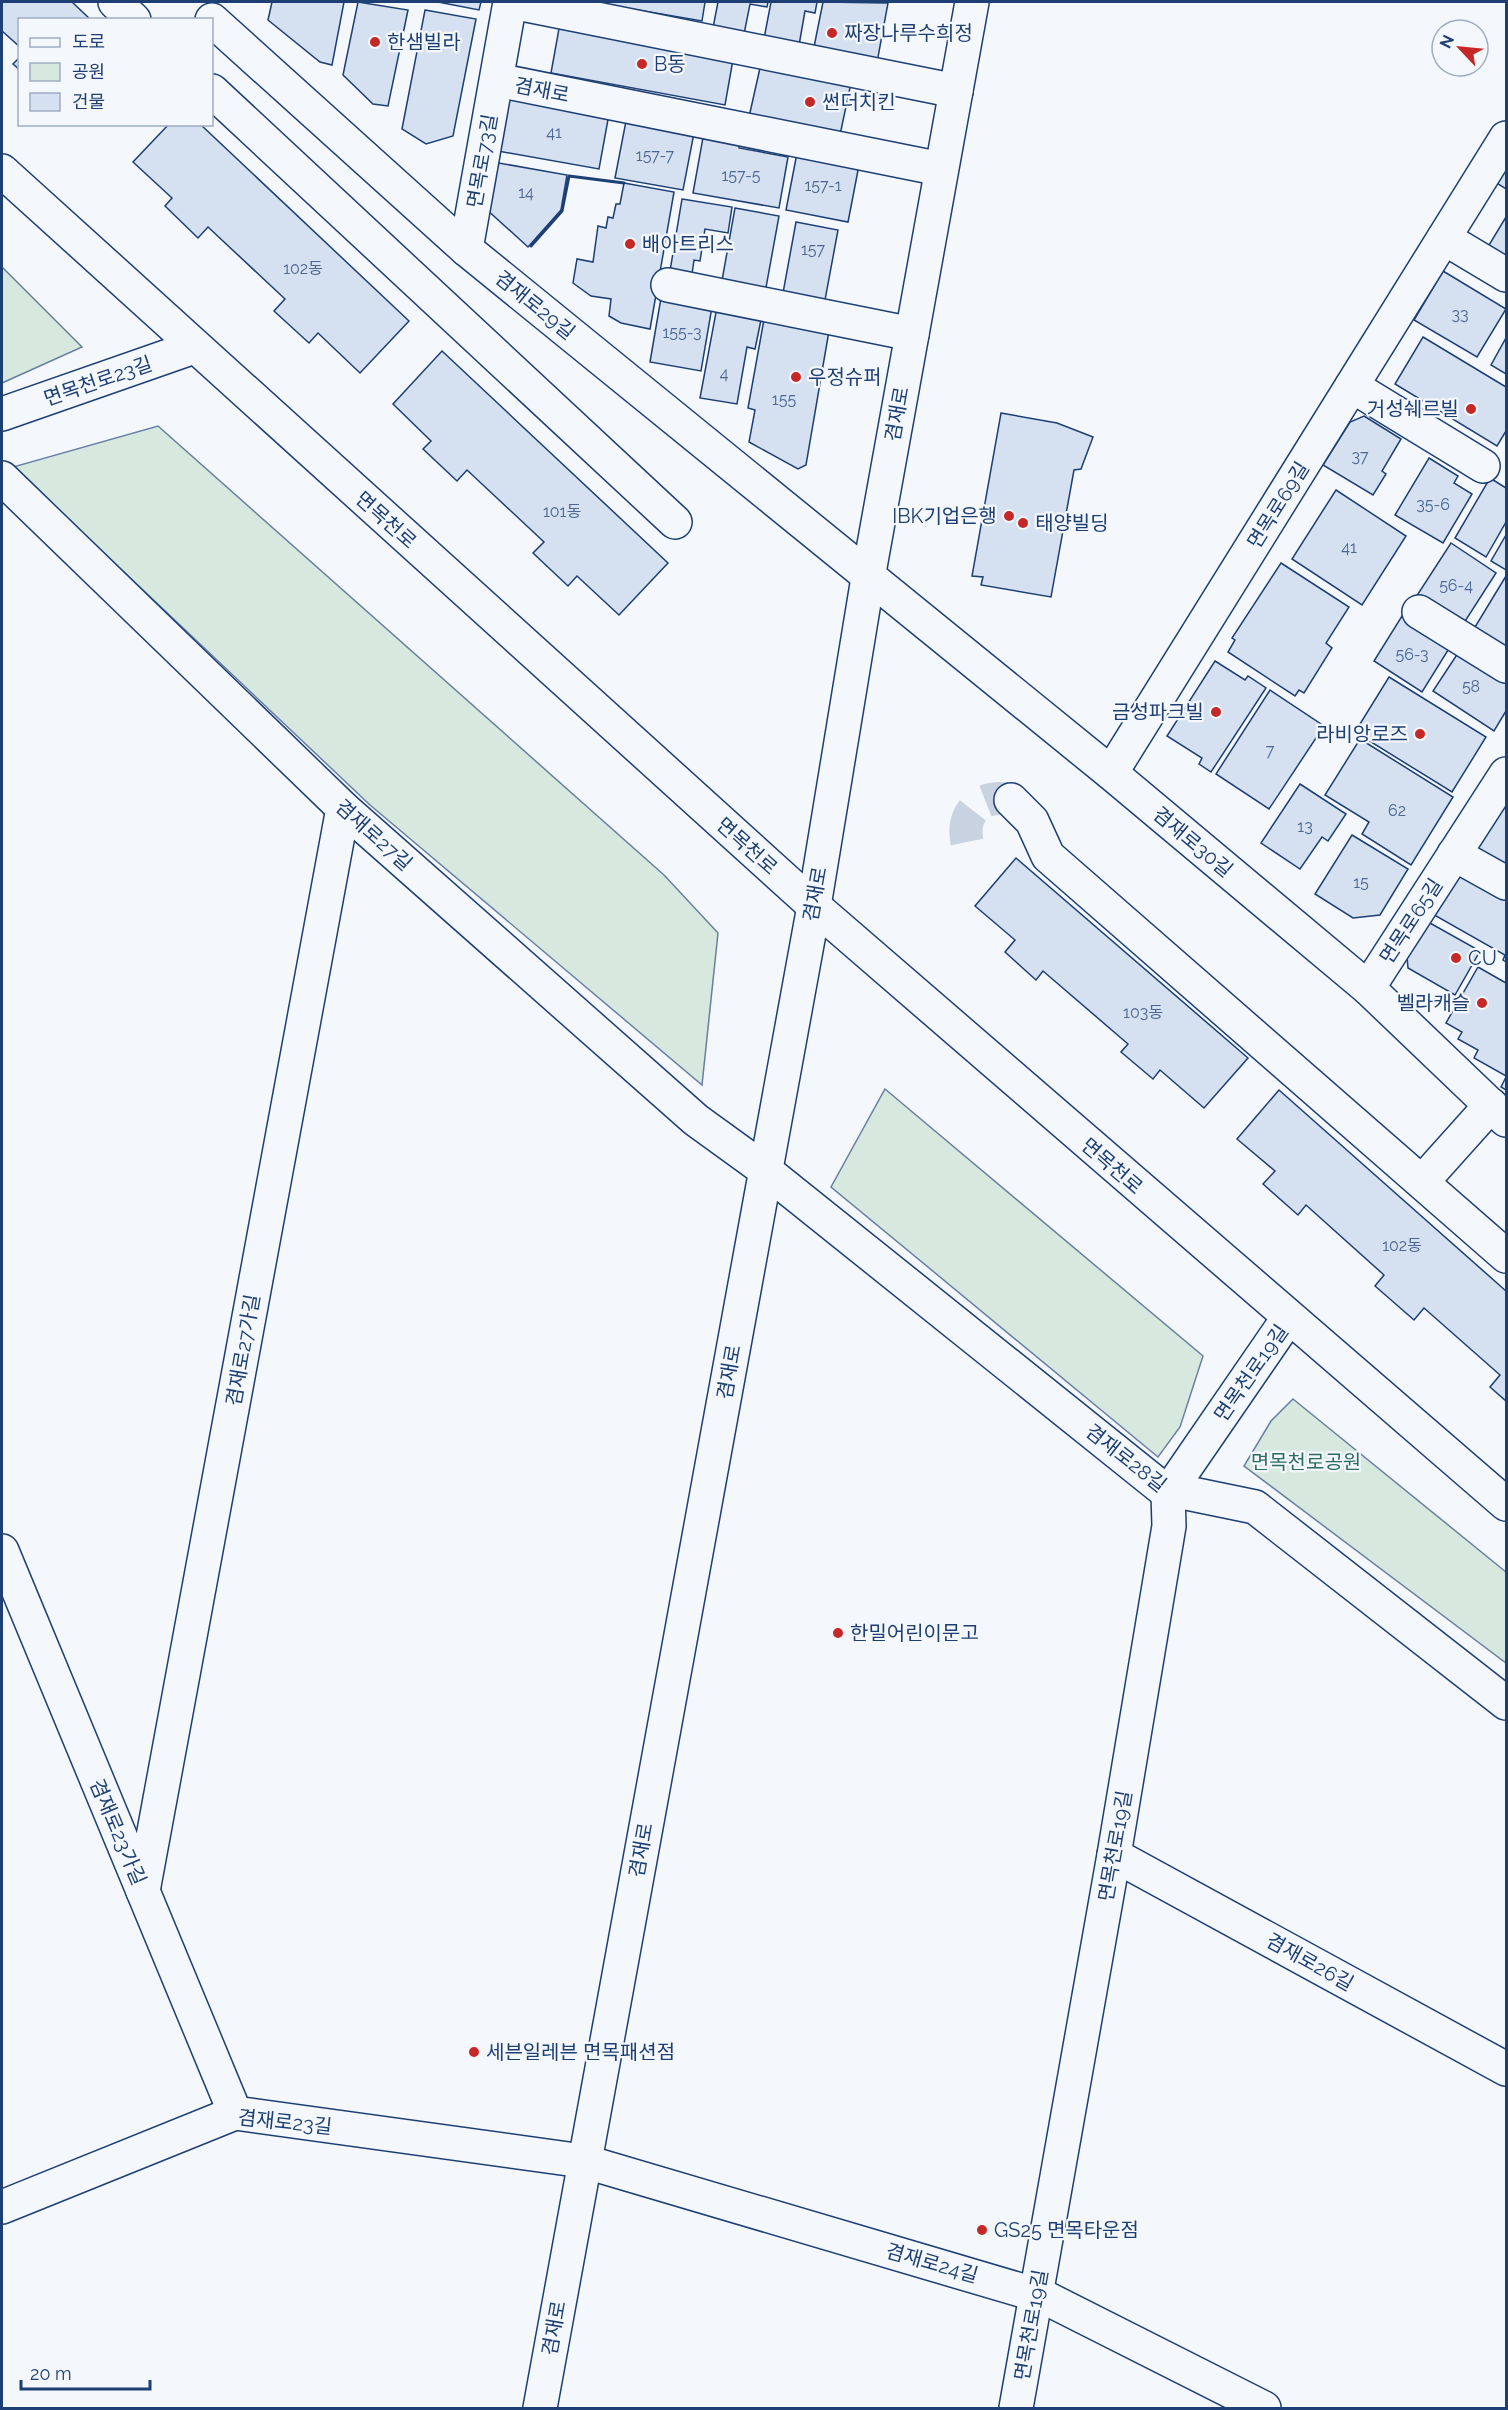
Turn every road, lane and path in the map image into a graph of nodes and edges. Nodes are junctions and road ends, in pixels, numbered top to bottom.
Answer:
1 (115, 2) edge
2 (191, 2) edge
3 (511, 2) edge
4 (972, 2) edge
5 (132, 18) edge
6 (209, 18) edge
7 (213, 22) edge
8 (496, 80) junction
9 (956, 91) junction
10 (213, 92) edge
11 (1506, 138) edge
12 (941, 169) junction
13 (2, 171) edge
14 (1444, 238) junction
15 (466, 249) junction
16 (1506, 274) edge
17 (668, 285) dead end
18 (912, 334) junction
19 (194, 347) junction
20 (1352, 386) junction
21 (2, 414) edge
22 (1482, 466) dead end
23 (2, 478) edge
24 (675, 522) dead end
25 (868, 578) junction
26 (1419, 612) dead end
27 (1506, 666) edge
28 (1110, 773) junction
29 (1506, 774) edge
30 (1011, 800) dead end
31 (343, 808) junction
32 (1454, 854) junction
33 (1506, 883) edge
34 (814, 906) junction
35 (1368, 987) junction
36 (1498, 1112) edge
37 (765, 1170) junction
38 (1422, 1182) junction
39 (1506, 1256) edge
40 (1289, 1317) junction
41 (1168, 1493) junction
42 (1506, 1504) edge
43 (2, 1551) edge
44 (1506, 1703) edge
45 (1114, 1855) junction
46 (143, 1891) junction
47 (1506, 2069) edge
48 (235, 2113) junction
49 (583, 2160) junction
50 (2, 2207) edge
51 (1036, 2294) junction
52 (540, 2409) edge
53 (1016, 2409) edge
54 (1264, 2409) edge

1 - 5 street
2 - 6 street, 겸재로29길
3 - 8 street, 면목로73길
3 - 9 street
4 - 9 street, 겸재로
7 - 15 street, 겸재로29길
8 - 12 street, 겸재로
8 - 15 street, 면목로73길
9 - 12 street, 겸재로
10 - 24 street
11 - 14 street, 면목로69길
12 - 18 street, 겸재로
13 - 19 street, 면목천로
14 - 16 street
14 - 20 street, 면목로69길
15 - 25 street, 겸재로29길
17 - 18 street
18 - 25 street, 겸재로
19 - 21 street, 면목천로23길
19 - 34 street, 면목천로
20 - 22 street
20 - 28 street, 면목로69길
23 - 31 street, 겸재로27길
25 - 28 street, 겸재로30길
25 - 34 street, 겸재로
26 - 27 street
28 - 35 street, 겸재로30길
29 - 32 street, 면목로65길
30 - 38 street
31 - 37 street, 겸재로27길
31 - 46 street, 겸재로27가길
32 - 33 street
32 - 35 street, 면목로65길
34 - 37 street, 겸재로
34 - 40 street, 면목천로
35 - 36 street, 겸재로30길
36 - 38 street
37 - 41 street, 겸재로28길
37 - 49 street, 겸재로
38 - 39 street
40 - 41 street, 면목천로19길
40 - 42 street, 면목천로
41 - 44 street, 겸재로28길
41 - 45 street, 면목천로19길
43 - 46 street, 겸재로23가길
45 - 47 street, 겸재로26길
45 - 51 street, 면목천로19길
46 - 48 street, 겸재로23가길
48 - 49 street, 겸재로23길
48 - 50 street, 겸재로23길
49 - 51 street, 겸재로24길
49 - 52 street, 겸재로
51 - 53 street, 면목천로19길
51 - 54 street, 겸재로24길

